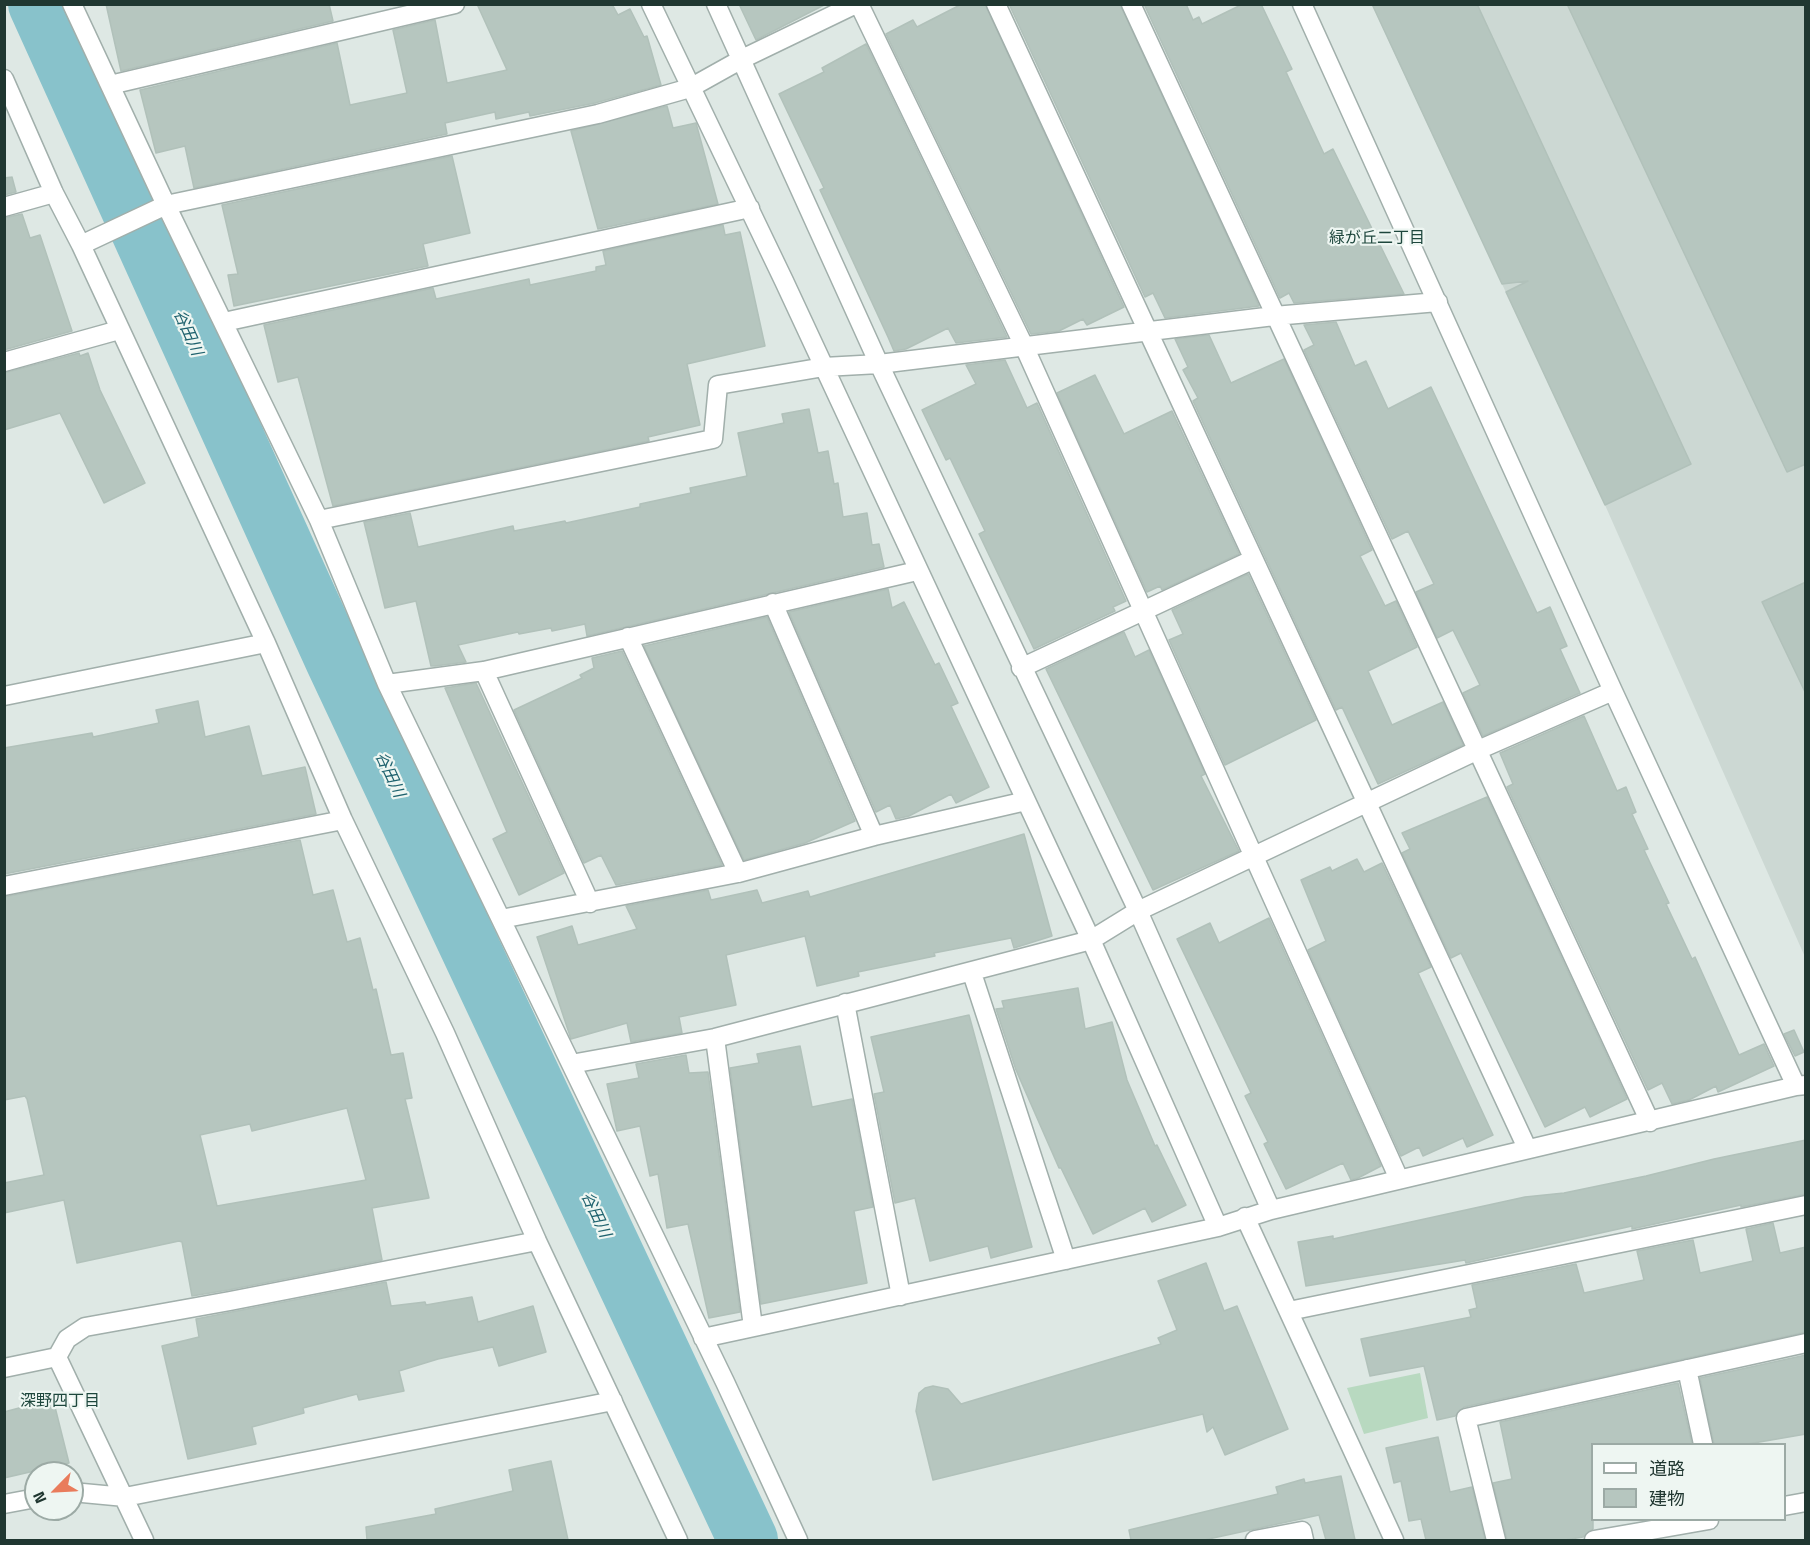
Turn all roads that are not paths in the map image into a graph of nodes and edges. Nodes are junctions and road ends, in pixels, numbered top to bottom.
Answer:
1 (72, 4) edge
2 (455, 4) edge
3 (651, 4) edge
4 (716, 4) edge
5 (858, 4) edge
6 (996, 4) edge
7 (1131, 4) edge
8 (1302, 4) edge
9 (742, 59) junction
10 (4, 79) edge
11 (110, 85) junction
12 (690, 88) junction
13 (9, 101) edge
14 (54, 193) junction
15 (166, 205) junction
16 (4, 207) edge
17 (750, 208) junction
18 (81, 245) junction
19 (1438, 302) junction
20 (1274, 316) junction
21 (224, 322) junction
22 (119, 330) junction
23 (1146, 332) junction
24 (1024, 346) junction
25 (4, 362) edge
26 (879, 364) junction
27 (824, 367) junction
28 (319, 520) junction
29 (1252, 560) junction
30 (916, 571) junction
31 (773, 603) junction
32 (1142, 613) junction
33 (628, 637) junction
34 (266, 643) junction
35 (1021, 668) junction
36 (484, 671) junction
37 (387, 684) junction
38 (1613, 691) junction
39 (4, 696) edge
40 (1478, 750) junction
41 (1026, 801) junction
42 (1367, 802) junction
43 (343, 820) junction
44 (874, 836) junction
45 (1256, 856) junction
46 (738, 873) junction
47 (4, 886) edge
48 (590, 903) junction
49 (1138, 911) junction
50 (501, 919) junction
51 (1091, 940) junction
52 (972, 973) junction
53 (845, 1003) junction
54 (715, 1038) junction
55 (571, 1064) junction
56 (1801, 1085) edge
57 (1650, 1122) junction
58 (1527, 1148) junction
59 (1400, 1179) junction
60 (1806, 1205) edge
61 (1271, 1209) junction
62 (1245, 1217) junction
63 (1218, 1227) junction
64 (537, 1241) junction
65 (1066, 1260) junction
66 (901, 1296) junction
67 (1289, 1311) junction
68 (753, 1327) junction
69 (703, 1338) junction
70 (1806, 1343) edge
71 (57, 1357) junction
72 (4, 1368) edge
73 (1688, 1370) junction
74 (613, 1401) junction
75 (1703, 1443) edge
76 (84, 1493) edge
77 (125, 1497) junction
78 (24, 1500) edge
79 (1806, 1502) edge
80 (4, 1504) edge
81 (1786, 1506) edge
82 (1703, 1521) edge
83 (144, 1540) edge
84 (678, 1540) edge
85 (798, 1540) edge
86 (1255, 1540) edge
87 (1304, 1540) edge
88 (1394, 1540) edge
89 (1496, 1540) edge
90 (1594, 1540) edge

1 - 11 street
2 - 11 street
3 - 12 street
4 - 9 street
5 - 9 street
5 - 24 street
6 - 23 street
7 - 20 street
8 - 19 street
9 - 12 street
9 - 26 street
10 - 13 street
11 - 15 street
12 - 15 street
12 - 17 street
13 - 14 street
14 - 16 street
14 - 18 street
15 - 18 street
15 - 21 street
17 - 21 street
17 - 27 street
18 - 22 street
19 - 20 street
19 - 38 street
20 - 23 street
20 - 40 street
21 - 28 street
22 - 25 street
22 - 34 street
23 - 24 street
23 - 29 street
24 - 26 street
24 - 32 street
26 - 27 street
26 - 35 street
27 - 28 street
27 - 30 street
28 - 37 street
29 - 32 street
29 - 42 street
30 - 31 street
30 - 41 street
31 - 33 street
31 - 44 street
32 - 35 street
32 - 45 street
33 - 36 street
33 - 46 street
34 - 39 street
34 - 43 street
35 - 49 street
36 - 37 street
36 - 48 street
37 - 50 street
38 - 40 street
38 - 56 street
40 - 42 street
40 - 57 street
41 - 44 street
41 - 51 street
42 - 45 street
42 - 58 street
43 - 47 street
43 - 64 street
44 - 46 street
45 - 49 street
45 - 59 street
46 - 48 street
48 - 50 street
49 - 51 street
49 - 61 street
50 - 55 street
51 - 52 street
51 - 63 street
52 - 53 street
52 - 65 street
53 - 54 street
53 - 66 street
54 - 55 street
54 - 68 street
55 - 69 street
56 - 57 street
57 - 58 street
58 - 59 street
59 - 61 street
60 - 67 street
61 - 62 street
62 - 63 street
62 - 67 street
63 - 65 street
64 - 71 street
64 - 74 street
65 - 66 street
66 - 68 street
67 - 88 street
68 - 69 street
69 - 85 street
70 - 73 street
71 - 72 street
71 - 77 street
73 - 75 street
73 - 89 street
74 - 77 street
74 - 84 street
76 - 77 street
77 - 83 street
78 - 80 street
79 - 81 street
82 - 90 street
86 - 87 street

